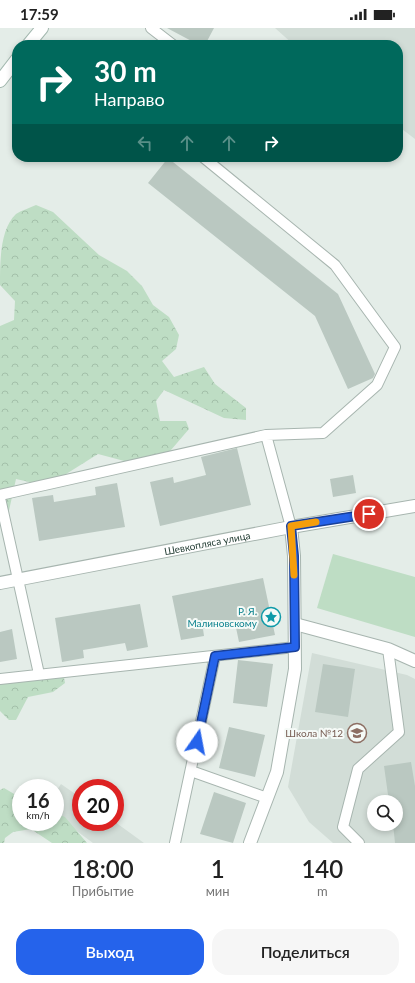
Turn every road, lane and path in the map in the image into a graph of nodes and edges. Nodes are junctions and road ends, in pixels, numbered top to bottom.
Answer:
1 (42, 28) edge
2 (151, 28) edge
3 (32, 40) edge
4 (167, 40) edge
5 (12, 65) edge
6 (0, 81) edge
7 (209, 162) edge
8 (266, 436) junction
9 (0, 496) edge
10 (415, 506) edge
11 (291, 526) junction
12 (19, 579) junction
13 (0, 583) edge
14 (295, 624) junction
15 (295, 647) junction
16 (388, 649) junction
17 (215, 656) junction
18 (415, 661) edge
19 (39, 674) junction
20 (0, 678) edge
21 (191, 771) junction
22 (267, 798) junction
23 (175, 843) edge
24 (250, 843) edge
25 (359, 843) edge

1 - 3 street
2 - 4 lane
5 - 6 street
7 - 8 lane
8 - 9 lane
8 - 11 lane
9 - 12 lane
10 - 11 street, Шевкопляса улица
11 - 12 street, Шевкопляса улица
11 - 14 street
12 - 13 street, Шевкопляса улица
12 - 19 lane
14 - 15 street
14 - 16 street
15 - 17 lane
15 - 22 street
16 - 18 street
16 - 25 lane
17 - 19 lane
17 - 21 lane
19 - 20 lane
21 - 22 lane
21 - 23 lane
22 - 24 street

